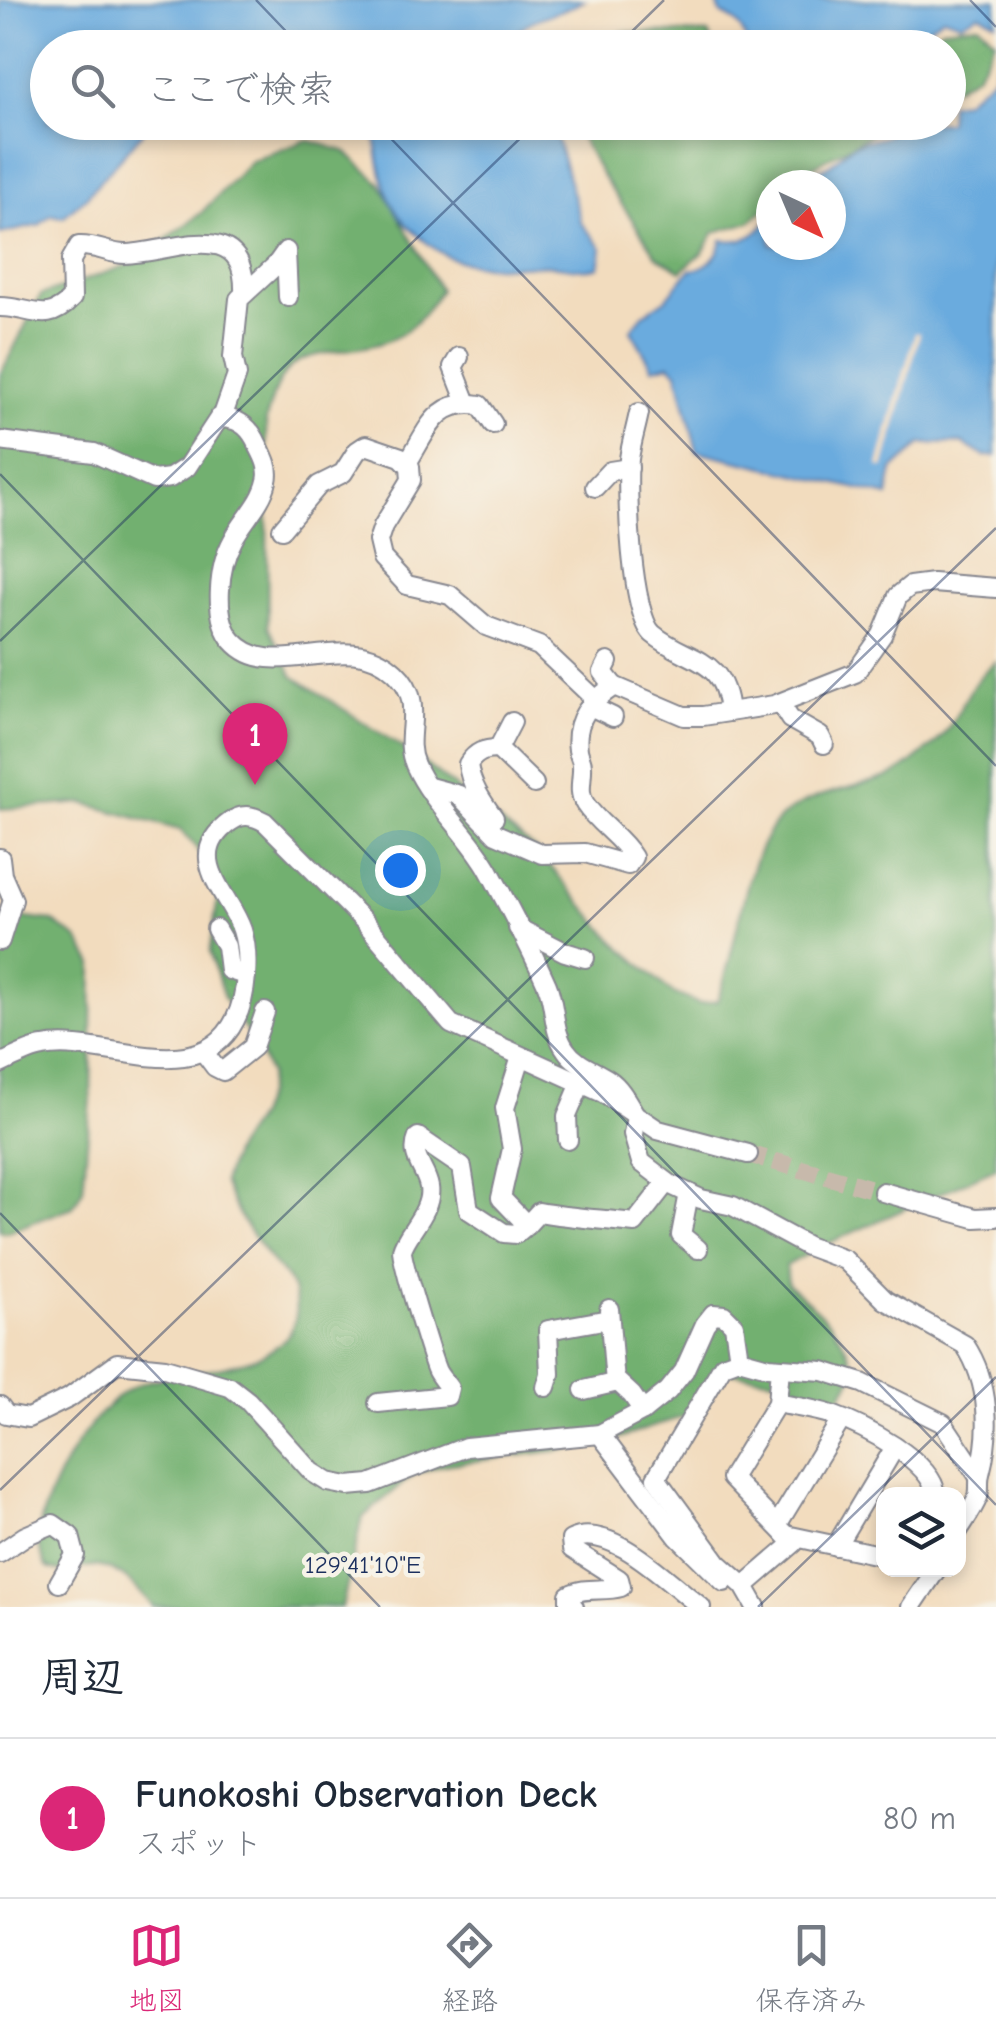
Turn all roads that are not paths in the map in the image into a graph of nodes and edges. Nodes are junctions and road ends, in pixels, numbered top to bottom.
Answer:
1 (244, 294) junction
2 (288, 297) dead end
3 (0, 307) edge
4 (459, 357) dead end
5 (467, 402) junction
6 (639, 414) dead end
7 (222, 418) junction
8 (493, 424) dead end
9 (0, 442) edge
10 (407, 463) junction
11 (629, 468) junction
12 (595, 487) dead end
13 (282, 529) dead end
14 (996, 588) edge
15 (608, 662) dead end
16 (614, 686) junction
17 (592, 702) junction
18 (780, 702) junction
19 (728, 712) junction
20 (613, 717) dead end
21 (512, 722) dead end
22 (824, 744) dead end
23 (498, 749) junction
24 (534, 784) dead end
25 (429, 787) junction
26 (488, 825) junction
27 (0, 858) edge
28 (518, 928) junction
29 (216, 929) dead end
30 (0, 940) edge
31 (586, 958) dead end
32 (245, 975) junction
33 (265, 1012) dead end
34 (204, 1050) junction
35 (521, 1056) junction
36 (0, 1064) edge
37 (580, 1083) junction
38 (636, 1116) junction
39 (568, 1140) dead end
40 (748, 1154) tunnel mouth
41 (667, 1182) junction
42 (883, 1192) tunnel mouth
43 (689, 1193) junction
44 (996, 1218) edge
45 (527, 1225) junction
46 (698, 1249) dead end
47 (739, 1359) junction
48 (780, 1368) junction
49 (615, 1383) junction
50 (546, 1388) dead end
51 (584, 1390) dead end
52 (778, 1402) junction
53 (378, 1403) dead end
54 (0, 1406) edge
55 (642, 1412) junction
56 (842, 1420) junction
57 (600, 1434) junction
58 (895, 1447) junction
59 (986, 1471) edge
60 (935, 1487) edge
61 (966, 1518) edge
62 (781, 1530) junction
63 (836, 1546) junction
64 (0, 1553) edge
65 (876, 1554) edge
66 (931, 1577) edge
67 (59, 1583) dead end
68 (744, 1586) junction
69 (574, 1607) edge
70 (702, 1607) edge
71 (755, 1607) edge
72 (912, 1607) edge

1 - 2 street
1 - 3 street
1 - 7 street
4 - 5 street
5 - 8 street
5 - 10 street
6 - 11 street
7 - 9 street
7 - 25 street
10 - 13 street
10 - 17 street
11 - 12 street
11 - 19 street
14 - 18 street
15 - 16 street
16 - 17 street
16 - 19 street
17 - 20 street
17 - 26 street
18 - 19 street
18 - 22 street
21 - 23 street
23 - 24 street
23 - 26 street
25 - 26 street
25 - 28 street
27 - 30 street
28 - 31 street
28 - 38 street
29 - 32 street
32 - 34 street
32 - 35 street
33 - 34 street
34 - 36 street
35 - 37 street
35 - 45 street
37 - 38 street
37 - 39 street
38 - 40 street
38 - 41 street
41 - 43 street
41 - 45 street
42 - 44 street
43 - 46 street
43 - 59 street
45 - 53 street
47 - 48 street
47 - 55 street
47 - 68 street
48 - 52 street
48 - 59 street
49 - 50 street
49 - 51 street
49 - 55 street
52 - 56 street
52 - 62 street
54 - 57 street
55 - 57 street
56 - 58 street
56 - 62 street
57 - 71 street
58 - 60 street
58 - 63 street
59 - 61 street
62 - 63 street
62 - 68 street
63 - 65 street
64 - 67 street
66 - 72 street
68 - 71 street
69 - 70 street

